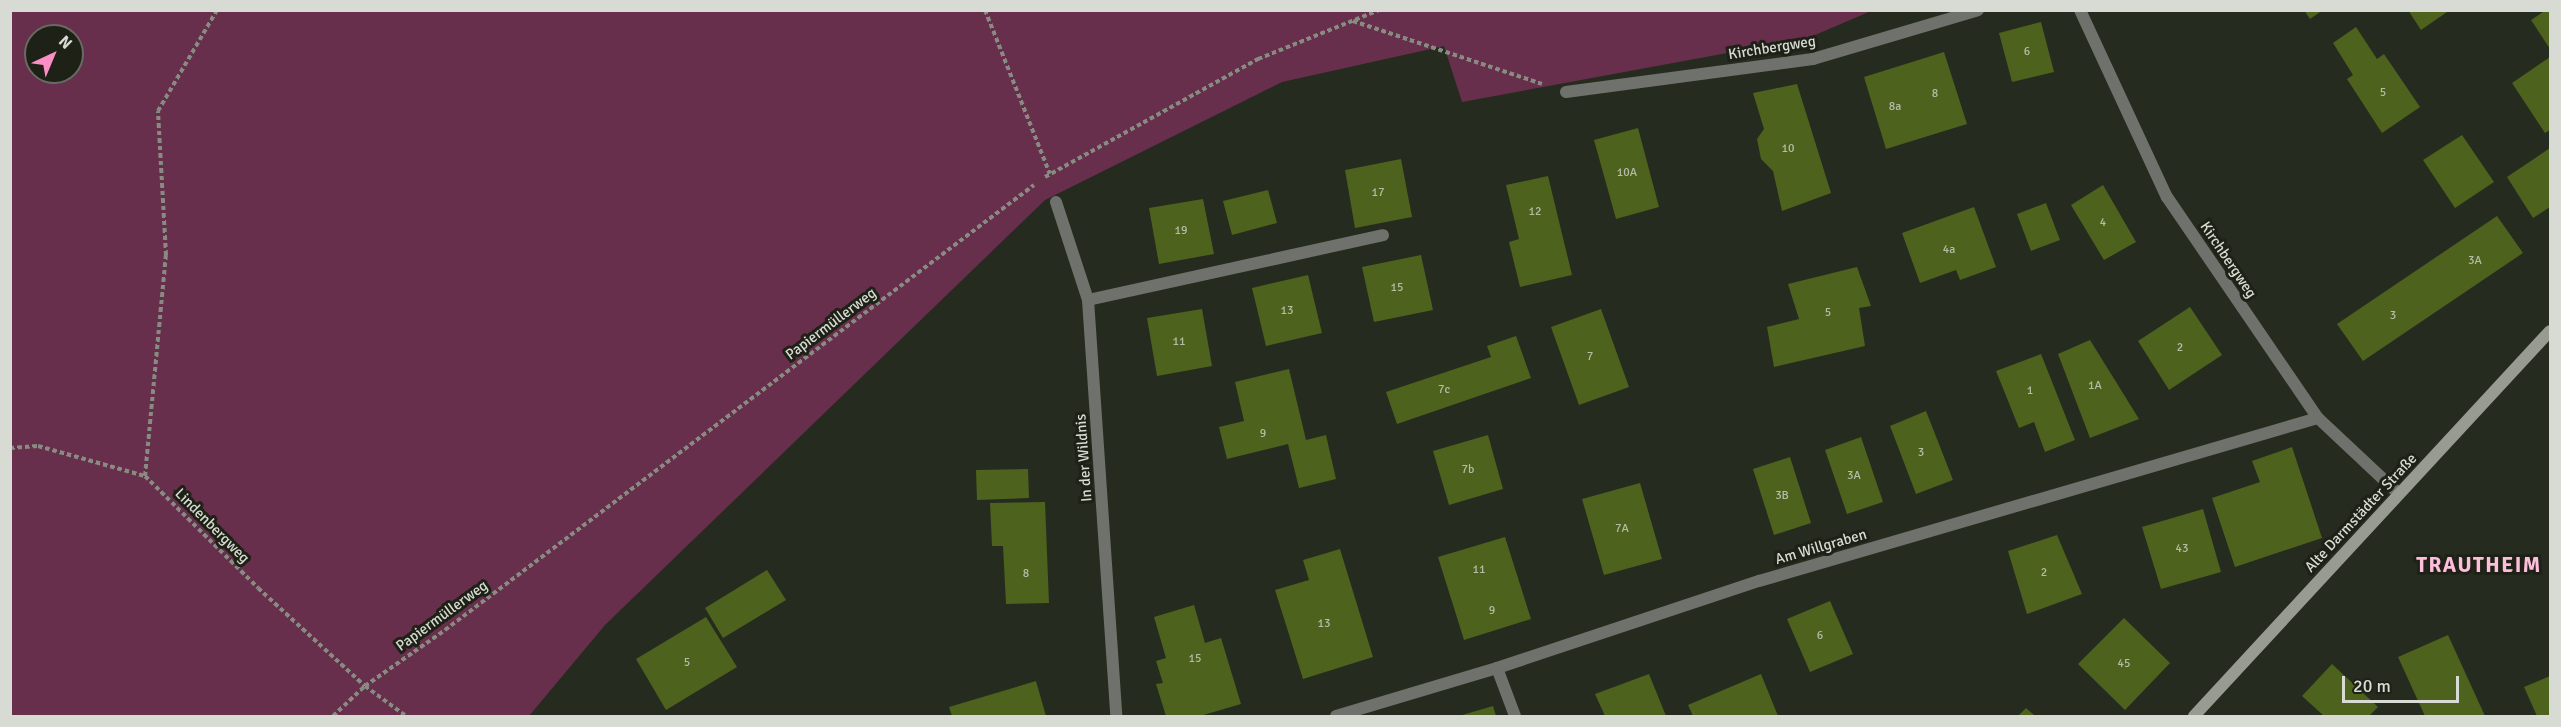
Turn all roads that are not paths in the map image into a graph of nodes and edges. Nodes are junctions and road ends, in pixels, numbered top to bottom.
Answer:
1 (1978, 10) edge
2 (2080, 10) edge
3 (1566, 92) road end
4 (1056, 202) dead end
5 (1383, 235) dead end
6 (1089, 300) junction
7 (2550, 331) edge
8 (2318, 418) junction
9 (2399, 494) junction
10 (1497, 668) junction
11 (1366, 712) edge
12 (1116, 717) edge
13 (1336, 717) edge
14 (1515, 717) edge
15 (2194, 717) edge

1 - 3 street, Kirchbergweg
2 - 8 street, Kirchbergweg
4 - 6 street, In der Wildnis
5 - 6 street
6 - 12 street, In der Wildnis
7 - 9 street, Alte Darmstädter Straße
8 - 9 street, Kirchbergweg
8 - 10 street, Am Willgraben
9 - 15 street, Alte Darmstädter Straße
10 - 11 street, Am Willgraben
10 - 14 street
11 - 13 street, Am Willgraben

